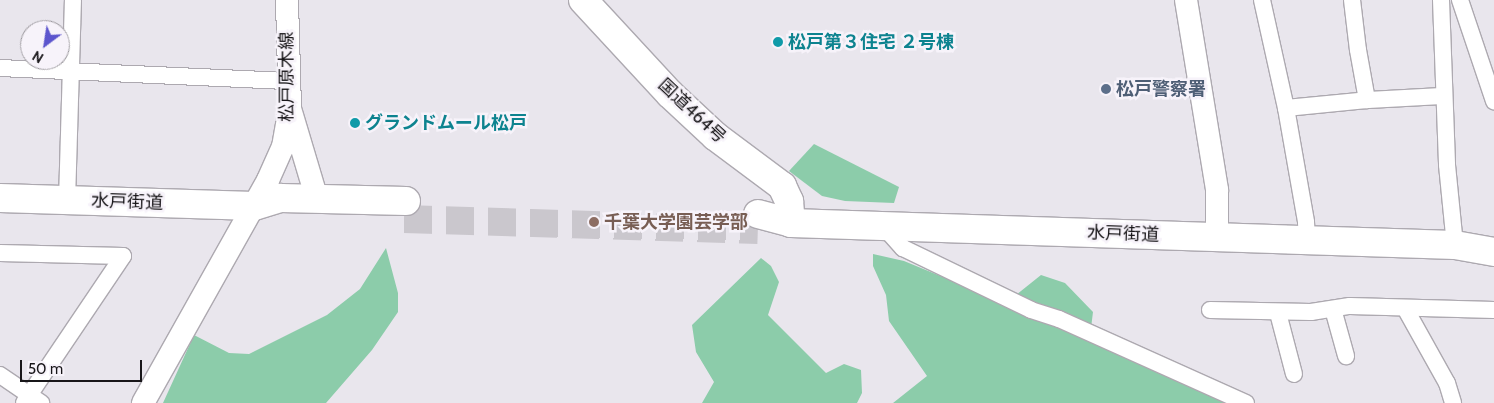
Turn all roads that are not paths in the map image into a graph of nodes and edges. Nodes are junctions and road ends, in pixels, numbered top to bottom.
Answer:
1 (73, 0) edge
2 (287, 0) edge
3 (1186, 0) edge
4 (1262, 0) edge
5 (1352, 0) edge
6 (1441, 0) edge
7 (1460, 0) edge
8 (585, 1) edge
9 (0, 68) edge
10 (72, 70) junction
11 (290, 81) junction
12 (1443, 96) junction
13 (1367, 100) junction
14 (1494, 101) edge
15 (290, 108) junction
16 (1286, 108) junction
17 (0, 198) edge
18 (316, 198) junction
19 (67, 201) junction
20 (254, 206) junction
21 (758, 222) tunnel mouth
22 (791, 223) junction
23 (883, 226) junction
24 (1217, 237) junction
25 (1307, 240) junction
26 (1494, 240) edge
27 (1455, 245) junction
28 (1494, 252) edge
29 (0, 253) edge
30 (1405, 308) junction
31 (1333, 309) junction
32 (1210, 310) dead end
33 (1494, 310) edge
34 (1278, 313) junction
35 (1346, 356) dead end
36 (1294, 374) dead end
37 (0, 375) edge
38 (32, 400) edge
39 (143, 403) edge
40 (1246, 403) edge
41 (1453, 403) edge

1 - 10 street
2 - 11 street, 松戸原木線
3 - 24 street
4 - 16 street
5 - 13 street
6 - 12 street
7 - 14 street
8 - 22 highway, 国道464号
9 - 10 street
10 - 11 street
10 - 19 street
11 - 15 street, 松戸原木線
12 - 13 street
12 - 27 street
13 - 16 street
15 - 18 street
15 - 20 street, 松戸原木線
16 - 25 street
17 - 19 highway, 水戸街道
18 - 20 highway, 水戸街道
18 - 20 highway, 水戸街道
19 - 20 highway, 水戸街道
20 - 39 street, 松戸原木線
21 - 22 highway, 水戸街道
22 - 23 highway, 水戸街道
23 - 24 highway, 水戸街道
23 - 40 street
24 - 25 highway, 水戸街道
25 - 27 highway, 水戸街道
26 - 27 highway, 水戸街道
27 - 28 highway, 水戸街道
29 - 38 street
30 - 31 street
30 - 33 street
30 - 41 street
31 - 34 street
31 - 35 street
32 - 34 street
34 - 36 street
37 - 38 street

